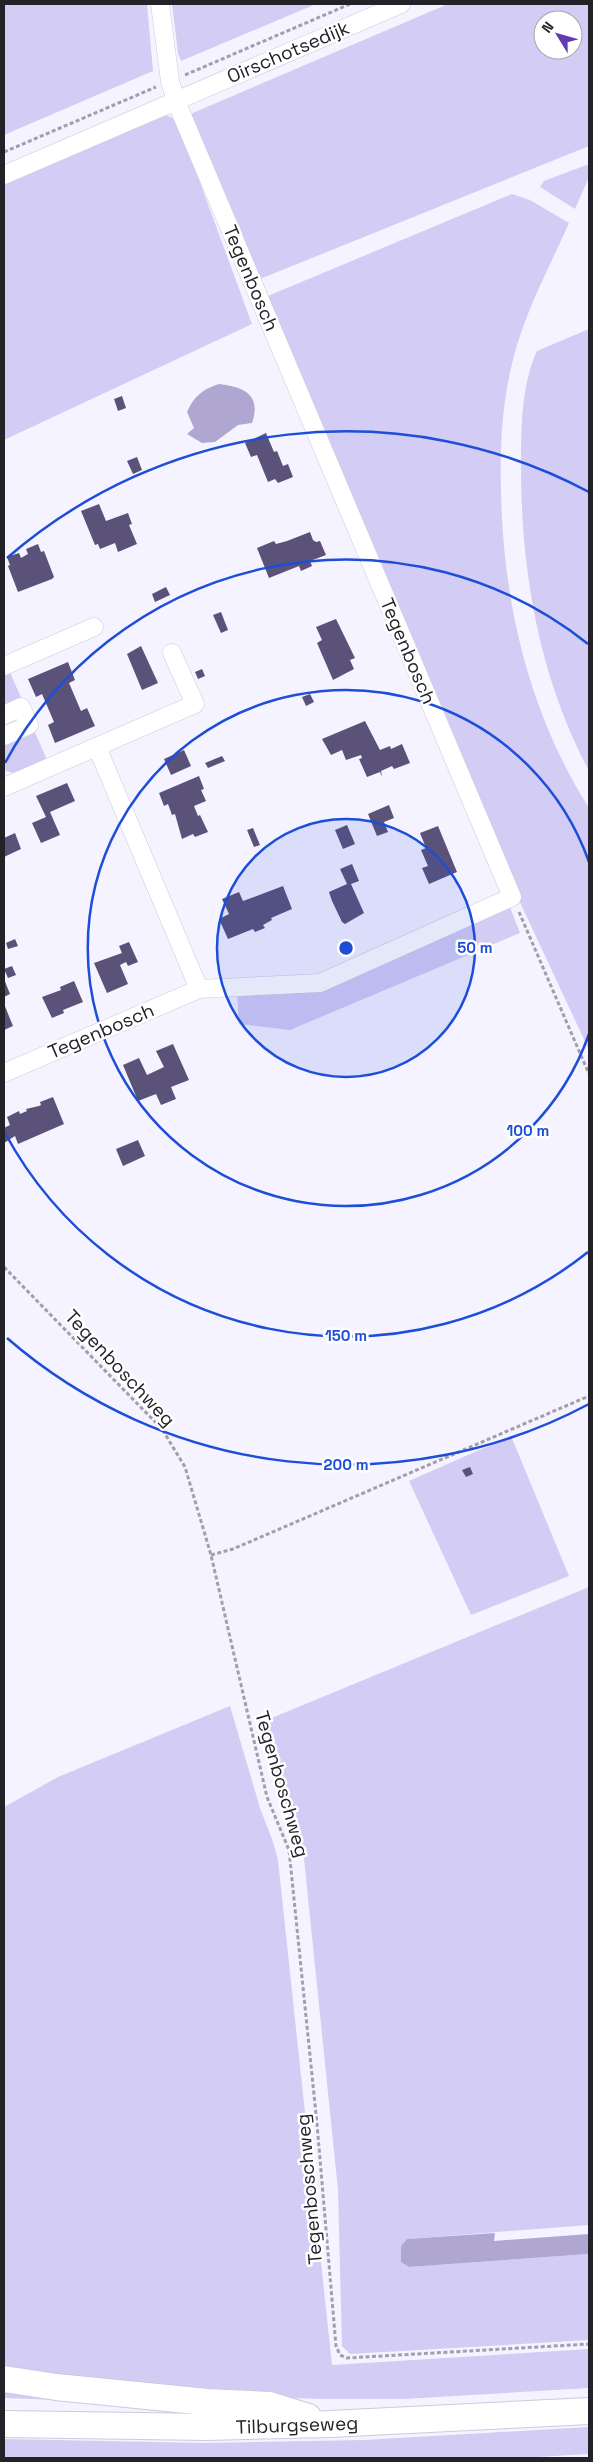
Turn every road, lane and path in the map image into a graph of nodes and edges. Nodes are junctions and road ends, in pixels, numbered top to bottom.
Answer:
1 (160, 4) edge
2 (350, 4) edge
3 (401, 4) edge
4 (170, 81) junction
5 (176, 101) junction
6 (4, 152) edge
7 (4, 175) edge
8 (94, 627) dead end
9 (172, 653) dead end
10 (4, 666) edge
11 (4, 715) edge
12 (4, 736) edge
13 (97, 747) junction
14 (4, 786) edge
15 (512, 897) junction
16 (199, 989) junction
17 (4, 1073) edge
18 (589, 1074) edge
19 (4, 1267) edge
20 (589, 1396) edge
21 (211, 1555) junction
22 (589, 2344) edge
23 (4, 2379) edge
24 (589, 2411) edge
25 (4, 2424) edge
26 (330, 2424) junction

1 - 4 street
2 - 4 path
3 - 5 street, Oirschotsedijk
4 - 5 street
4 - 6 path
5 - 7 street, Oirschotsedijk
5 - 15 street, Tegenbosch
8 - 10 street
9 - 13 street
11 - 12 street
13 - 14 street
13 - 16 street
15 - 16 street, Tegenbosch
15 - 18 path
16 - 17 street, Tegenbosch
19 - 21 path, Tegenboschweg
20 - 21 path
21 - 22 path, Tegenboschweg
23 - 26 highway
24 - 26 highway, Tilburgseweg
25 - 26 highway, Tilburgseweg

